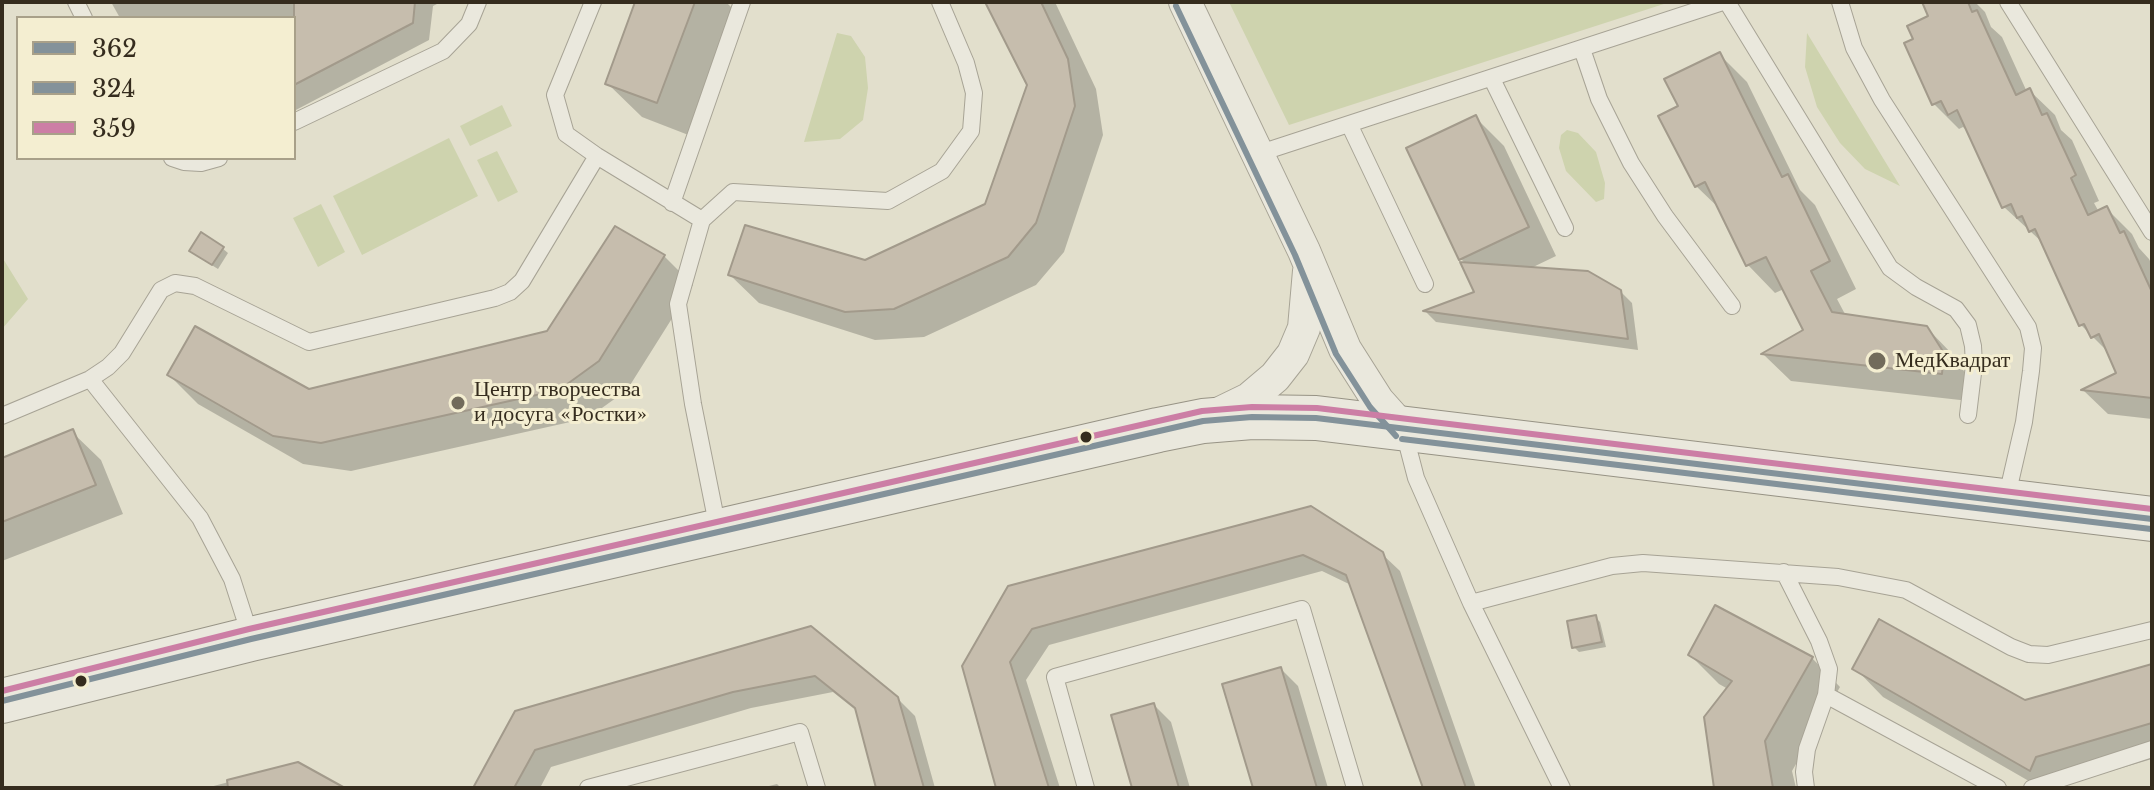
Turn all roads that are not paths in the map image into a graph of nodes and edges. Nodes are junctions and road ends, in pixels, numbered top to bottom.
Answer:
1 (478, 2) edge
2 (593, 2) edge
3 (742, 2) edge
4 (940, 2) edge
5 (1185, 2) edge
6 (1725, 2) edge
7 (1840, 2) edge
8 (2008, 2) edge
9 (1582, 49) junction
10 (1492, 79) junction
11 (296, 121) edge
12 (1350, 126) junction
13 (1257, 154) junction
14 (597, 156) junction
15 (178, 160) edge
16 (212, 160) edge
17 (672, 203) junction
18 (702, 220) junction
19 (1565, 228) dead end
20 (2152, 232) edge
21 (1309, 264) junction
22 (1425, 284) dead end
23 (1732, 306) dead end
24 (90, 379) junction
25 (1968, 415) dead end
26 (2, 416) edge
27 (1203, 421) junction
28 (1403, 429) junction
29 (2005, 502) junction
30 (2152, 519) edge
31 (718, 530) junction
32 (1784, 572) junction
33 (1471, 603) junction
34 (2152, 630) edge
35 (251, 639) junction
36 (1826, 695) junction
37 (2, 701) edge
38 (2152, 749) edge
39 (588, 788) edge
40 (817, 788) edge
41 (1086, 788) edge
42 (1355, 788) edge
43 (1562, 788) edge
44 (1806, 788) edge
45 (1998, 788) edge
46 (2032, 788) edge

1 - 11 lane
2 - 14 lane
3 - 17 lane
4 - 18 lane
5 - 13 street
6 - 9 lane
6 - 25 lane
7 - 29 lane
8 - 20 lane
9 - 10 lane
9 - 23 lane
10 - 12 lane
10 - 19 lane
12 - 13 lane
12 - 22 lane
13 - 21 street
14 - 17 lane
14 - 24 lane
15 - 16 lane
17 - 18 lane
18 - 31 lane
21 - 27 street
21 - 28 street
24 - 26 lane
24 - 35 lane
27 - 28 street
27 - 31 street
28 - 29 street
28 - 33 lane
29 - 30 street
31 - 35 street
32 - 33 lane
32 - 34 lane
32 - 36 lane
33 - 43 lane
35 - 37 street
36 - 44 lane
36 - 45 lane
38 - 46 lane
39 - 40 lane
41 - 42 lane

